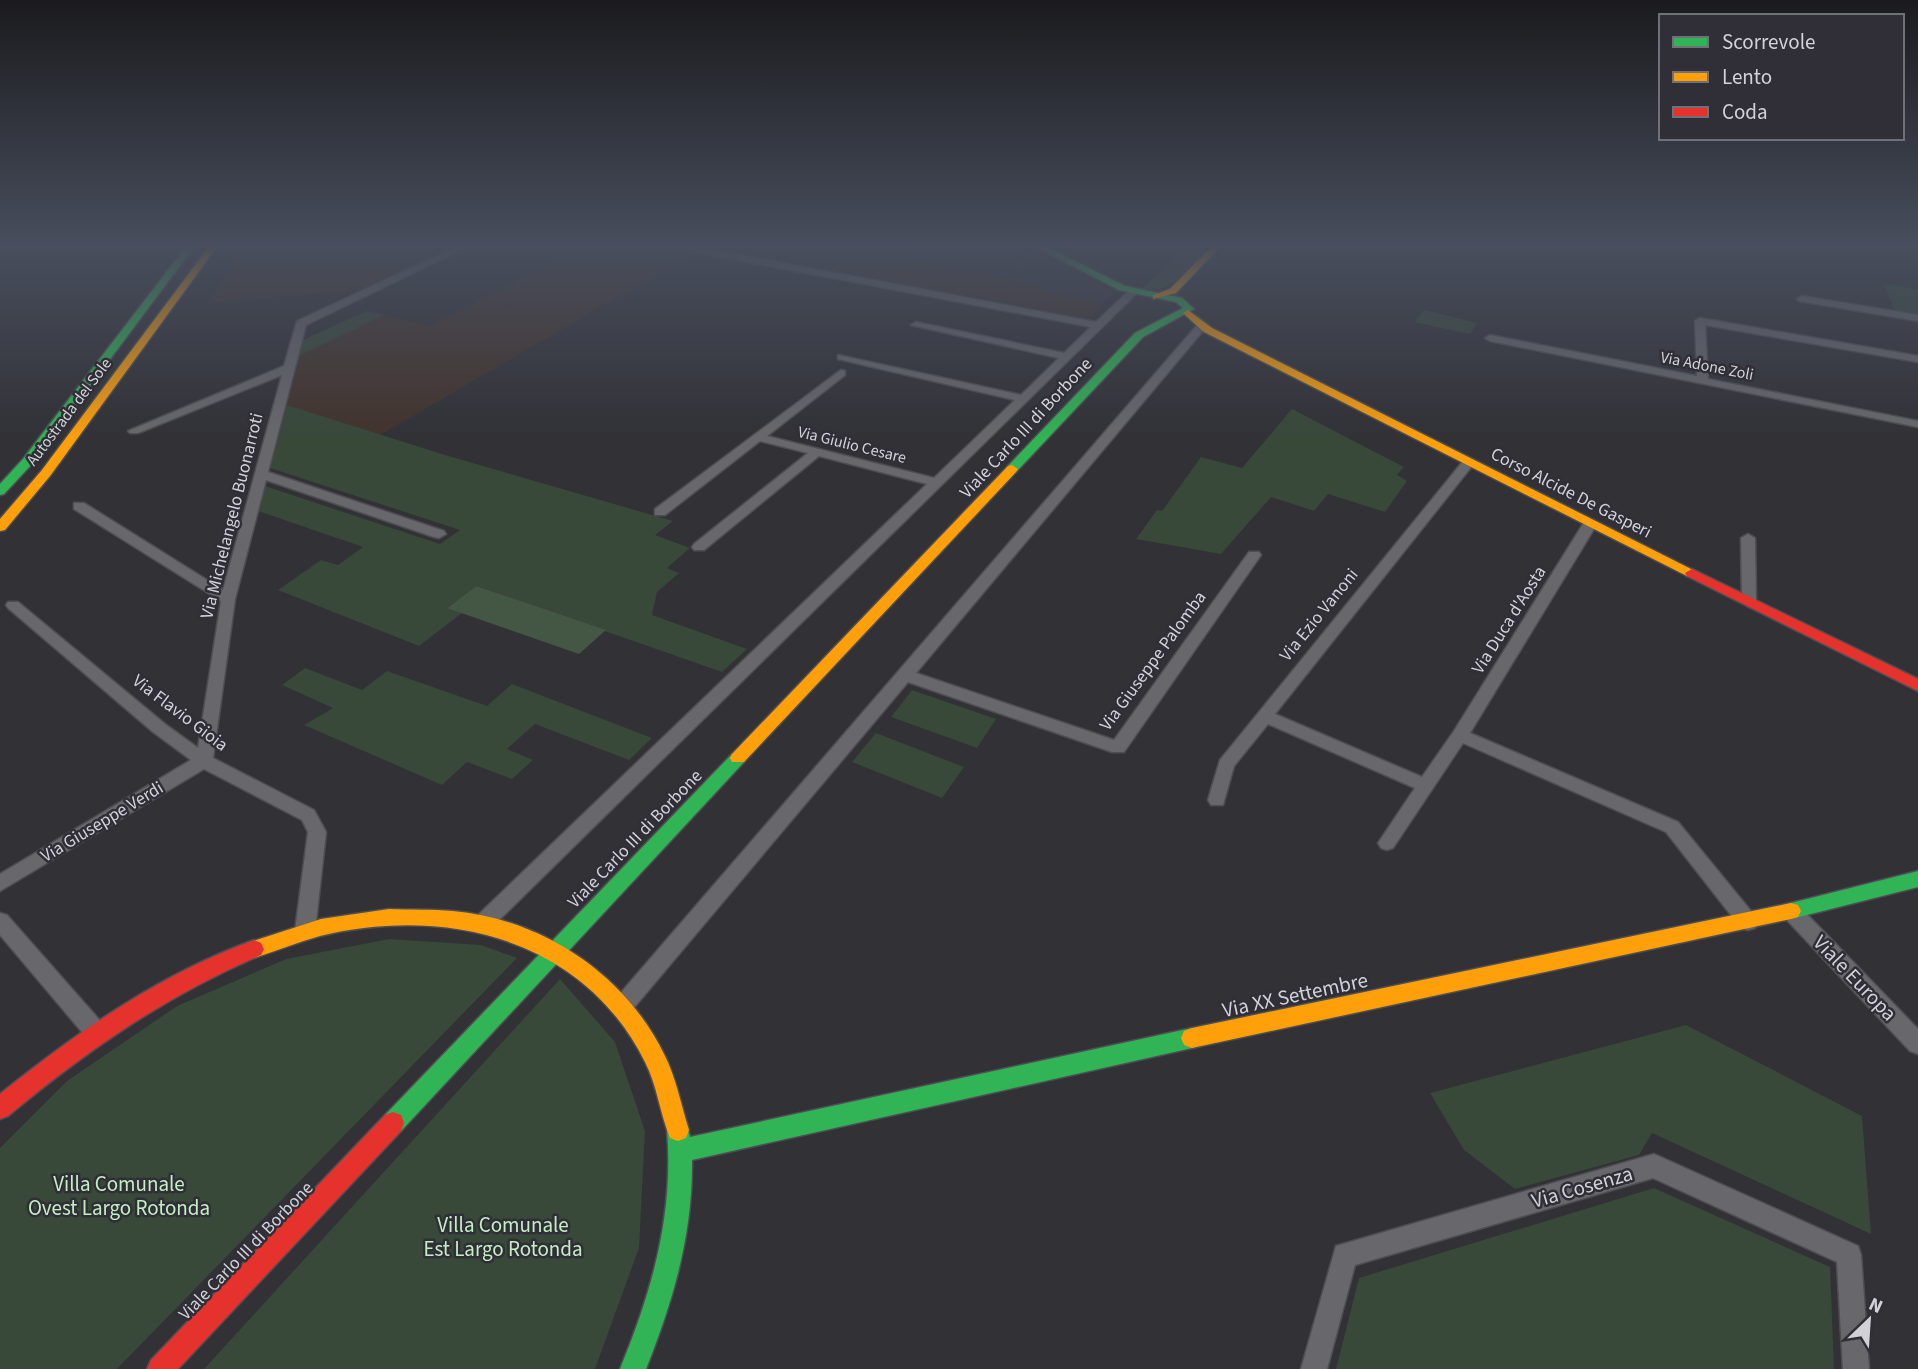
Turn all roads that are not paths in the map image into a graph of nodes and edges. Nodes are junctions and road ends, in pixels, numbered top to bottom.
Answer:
1 (141, 312) edge
2 (165, 312) edge
3 (325, 312) edge
4 (1026, 312) edge
5 (1119, 312) edge
6 (1136, 312) edge
7 (1155, 312) edge
8 (1180, 312) edge
9 (1189, 312) edge
10 (1881, 312) edge
11 (1918, 318) edge
12 (1169, 319) junction
13 (916, 325) dead end
14 (1100, 326) junction
15 (1203, 328) junction
16 (1139, 335) junction
17 (1490, 338) dead end
18 (842, 357) dead end
19 (1068, 357) junction
20 (1918, 359) edge
21 (289, 368) junction
22 (841, 373) dead end
23 (1703, 381) junction
24 (1025, 399) junction
25 (1918, 424) edge
26 (134, 431) dead end
27 (758, 437) junction
28 (817, 452) junction
29 (1468, 463) junction
30 (260, 474) junction
31 (938, 483) junction
32 (0, 491) edge
33 (79, 506) dead end
34 (660, 512) dead end
35 (1590, 524) junction
36 (0, 527) edge
37 (439, 534) dead end
38 (1748, 538) dead end
39 (699, 547) dead end
40 (1254, 555) dead end
41 (228, 599) junction
42 (1749, 602) junction
43 (13, 605) dead end
44 (905, 675) junction
45 (1918, 686) edge
46 (1263, 715) junction
47 (1460, 735) junction
48 (204, 761) junction
49 (1426, 786) junction
50 (1217, 800) dead end
51 (1387, 843) dead end
52 (1918, 879) edge
53 (0, 883) edge
54 (1792, 912) junction
55 (0, 921) edge
56 (485, 921) junction
57 (1748, 922) junction
58 (305, 932) junction
59 (558, 947) junction
60 (625, 1003) junction
61 (96, 1031) junction
62 (1918, 1044) edge
63 (0, 1108) edge
64 (681, 1151) junction
65 (160, 1369) edge
66 (633, 1369) edge
67 (1314, 1369) edge
68 (1856, 1369) edge

1 - 32 main road, Autostrada del Sole
2 - 36 main road, Autostrada del Sole
3 - 21 street, Via Michelangelo Buonarroti
4 - 14 street
5 - 14 street
6 - 16 main road
7 - 12 main road, Viale Carlo III di Borbone
8 - 12 main road, Viale Carlo III di Borbone
9 - 15 main road, Corso Alcide De Gasperi
10 - 11 street
12 - 15 main road, Corso Alcide De Gasperi
12 - 16 main road, Viale Carlo III di Borbone
13 - 19 street
14 - 19 street
15 - 29 main road, Corso Alcide De Gasperi
15 - 44 street
16 - 59 main road, Viale Carlo III di Borbone
17 - 23 street, Via Adone Zoli
18 - 24 street
19 - 24 street
20 - 23 street
21 - 26 street
21 - 30 street, Via Michelangelo Buonarroti
22 - 27 street
23 - 25 street, Via Adone Zoli
24 - 31 street
27 - 28 street, Via Giulio Cesare
27 - 34 street
28 - 31 street, Via Giulio Cesare
28 - 39 street
29 - 35 main road, Corso Alcide De Gasperi
29 - 46 street, Via Ezio Vanoni
30 - 37 street
30 - 41 street, Via Michelangelo Buonarroti
31 - 56 street
33 - 41 street
35 - 42 main road, Corso Alcide De Gasperi
35 - 47 street, Via Duca d'Aosta
38 - 42 street
40 - 44 street, Via Giuseppe Palomba
41 - 48 street, Via Michelangelo Buonarroti
42 - 45 main road, Corso Alcide De Gasperi
43 - 48 street, Via Flavio Gioia
44 - 60 street
46 - 49 street
46 - 50 street, Via Ezio Vanoni
47 - 49 street, Via Duca d'Aosta
47 - 57 street
48 - 53 street, Via Giuseppe Verdi
48 - 58 street, Via Flavio Gioia
49 - 51 street, Via Duca d'Aosta
52 - 54 main road, Via XX Settembre
54 - 57 main road, Via XX Settembre
54 - 62 street, Viale Europa
55 - 61 street
56 - 58 main road
56 - 59 main road
57 - 64 main road, Via XX Settembre
58 - 61 main road
59 - 60 main road
59 - 65 main road, Viale Carlo III di Borbone
60 - 64 main road
61 - 63 main road
64 - 66 main road
67 - 68 street, Via Cosenza

